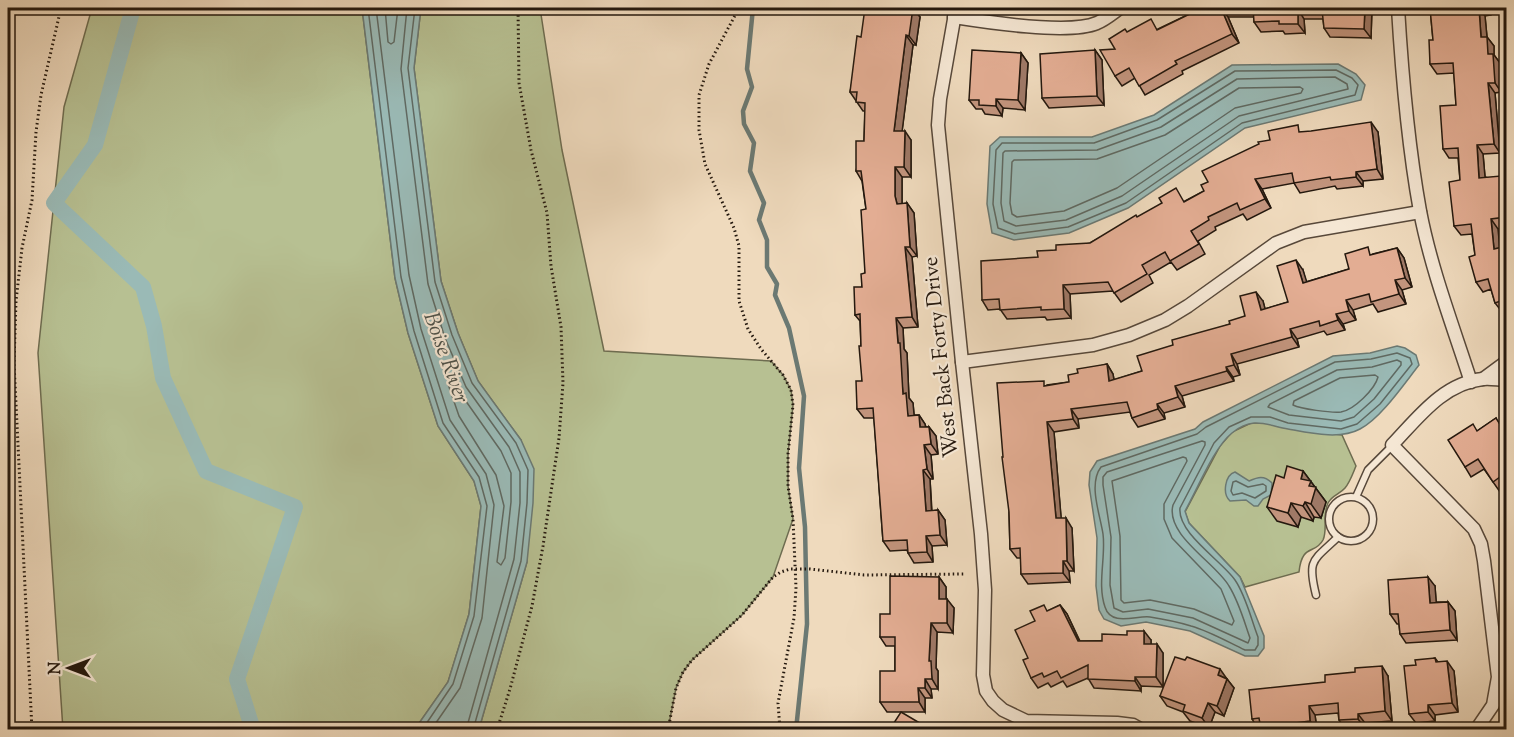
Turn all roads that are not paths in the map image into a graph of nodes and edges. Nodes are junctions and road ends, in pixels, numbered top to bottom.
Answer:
1 (1120, 8) edge
2 (1398, 8) edge
3 (955, 12) edge
4 (1420, 212) junction
5 (962, 362) junction
6 (1506, 362) edge
7 (1477, 380) junction
8 (1506, 380) edge
9 (1392, 445) junction
10 (1356, 497) junction
11 (1338, 537) junction
12 (1316, 595) dead end
13 (1478, 728) edge
14 (1142, 729) edge

1 - 3 street
2 - 4 street
3 - 5 street, West Back Forty Drive
4 - 5 street
4 - 7 street
5 - 14 street, West Back Forty Drive
6 - 7 street
7 - 8 street
7 - 9 street
9 - 10 lane
9 - 13 street
10 - 11 lane
10 - 11 lane
11 - 12 lane

